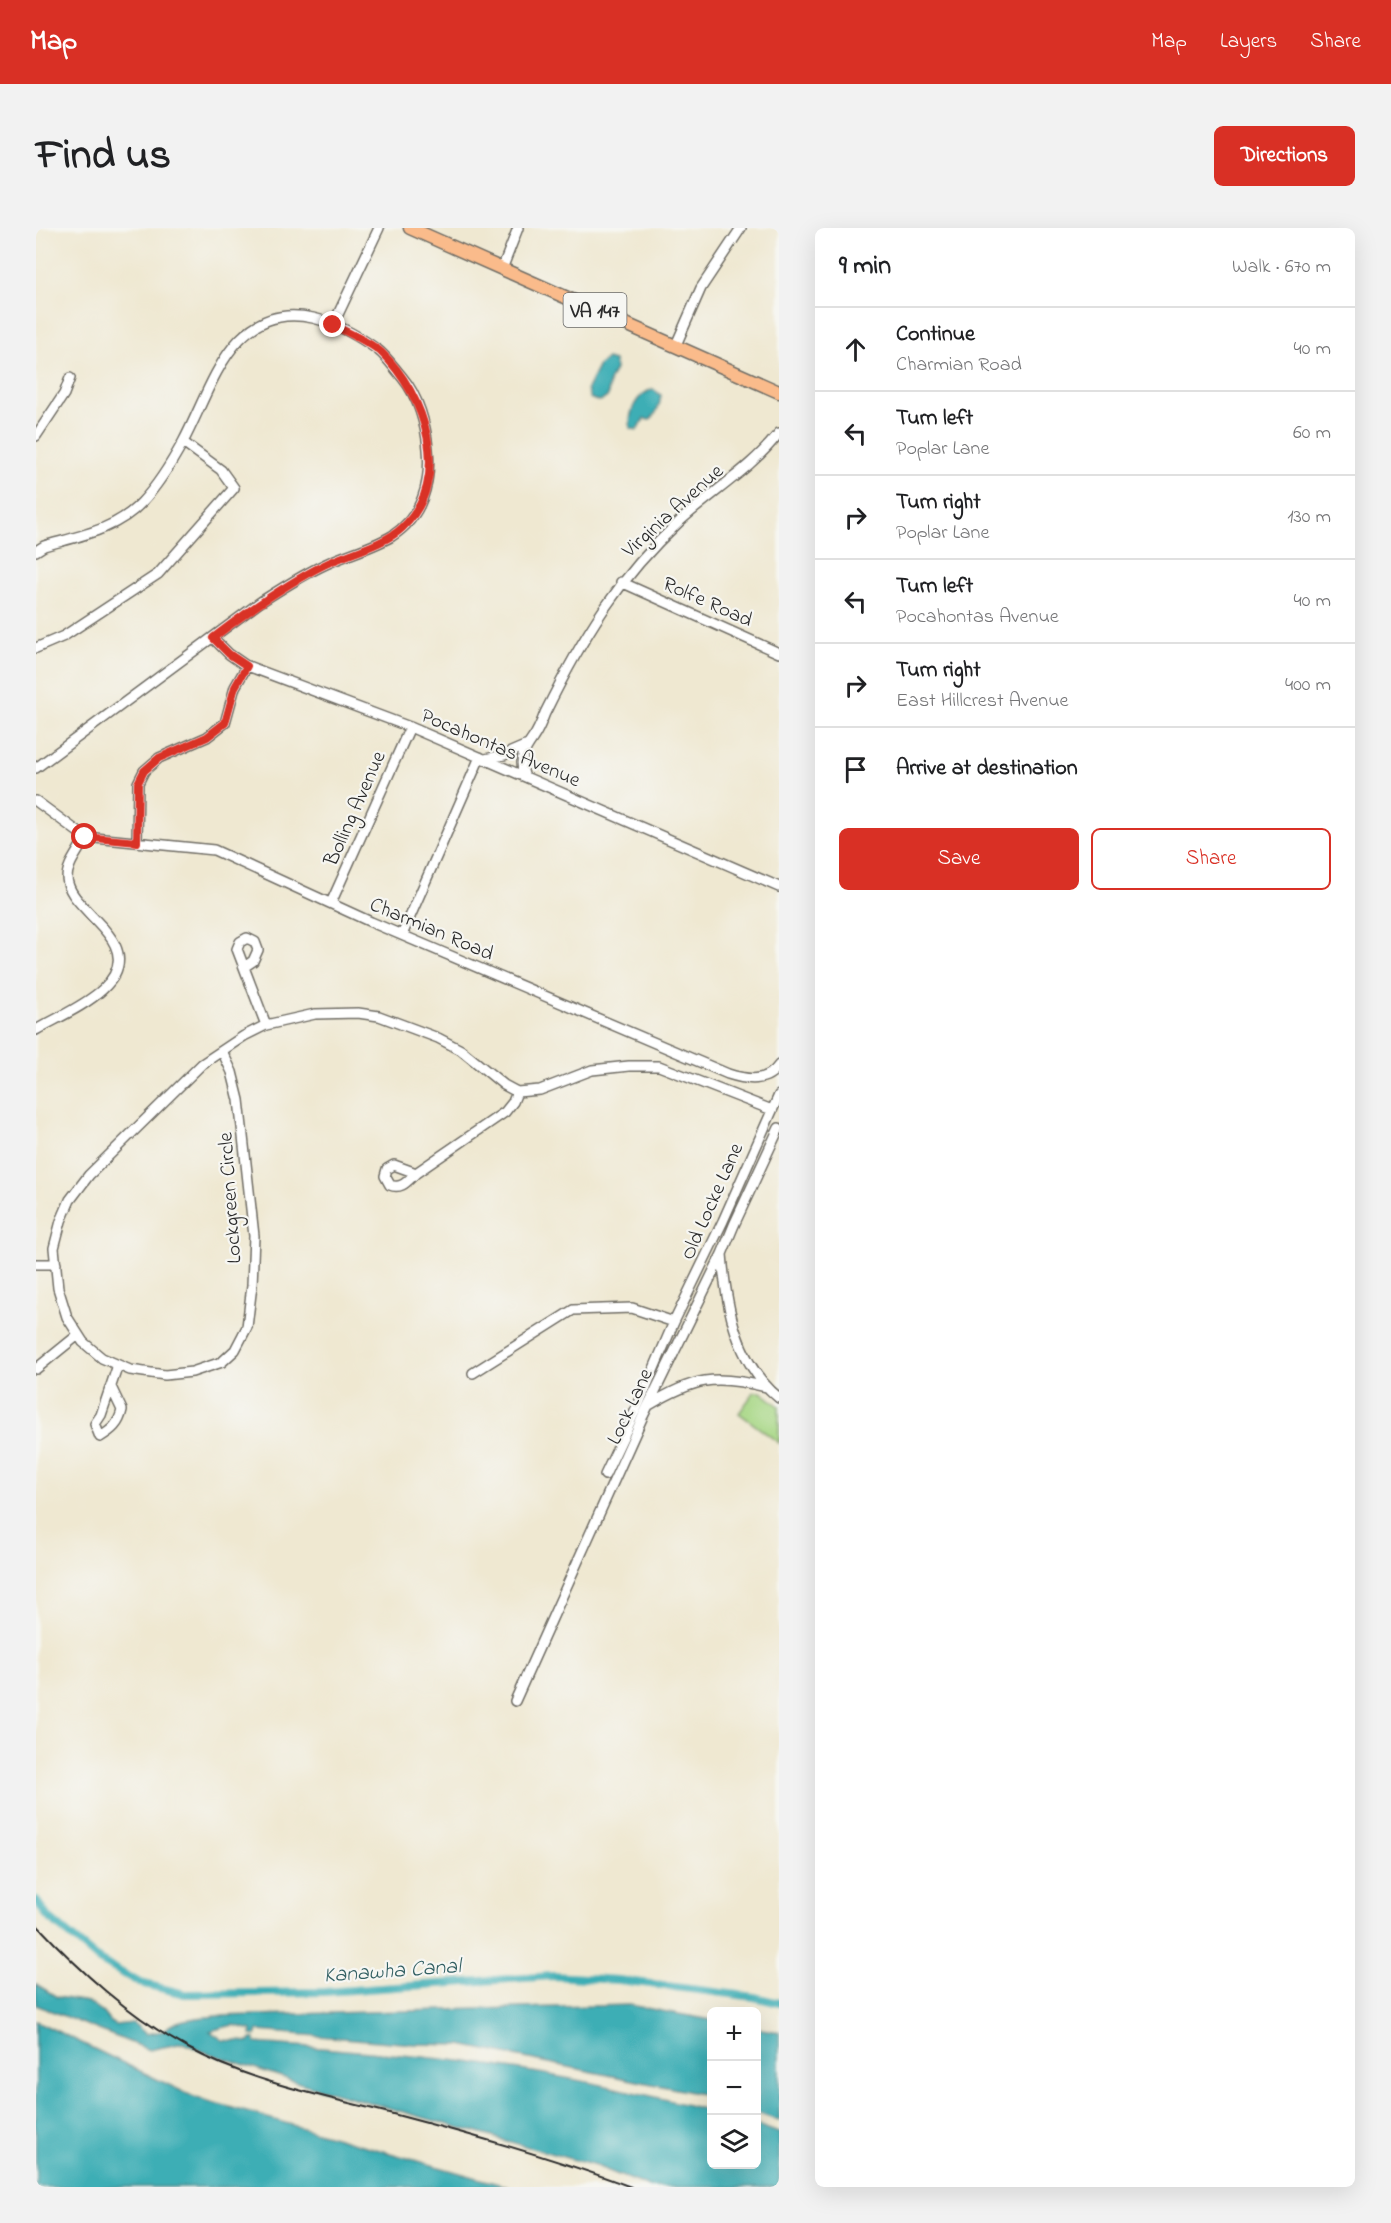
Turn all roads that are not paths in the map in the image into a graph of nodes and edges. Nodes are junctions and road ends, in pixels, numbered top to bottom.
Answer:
1 (379, 228) edge
2 (410, 228) edge
3 (518, 228) edge
4 (741, 228) edge
5 (424, 231) edge
6 (502, 269) junction
7 (333, 325) junction
8 (676, 345) junction
9 (70, 378) dead end
10 (779, 392) edge
11 (779, 433) edge
12 (36, 436) edge
13 (183, 442) junction
14 (36, 551) edge
15 (621, 582) junction
16 (213, 638) junction
17 (36, 648) edge
18 (779, 653) edge
19 (247, 666) junction
20 (410, 727) junction
21 (528, 745) junction
22 (482, 758) junction
23 (36, 768) edge
24 (524, 775) junction
25 (36, 801) edge
26 (85, 837) junction
27 (137, 842) junction
28 (779, 887) edge
29 (331, 903) junction
30 (402, 935) junction
31 (244, 967) dead end
32 (266, 1025) junction
33 (36, 1030) edge
34 (222, 1051) junction
35 (779, 1065) edge
36 (517, 1092) junction
37 (779, 1095) edge
38 (772, 1110) junction
39 (779, 1128) edge
40 (416, 1173) dead end
41 (723, 1221) junction
42 (734, 1225) junction
43 (722, 1254) junction
44 (36, 1264) edge
45 (56, 1264) junction
46 (674, 1322) junction
47 (78, 1335) junction
48 (118, 1365) junction
49 (36, 1369) edge
50 (473, 1373) dead end
51 (111, 1387) junction
52 (766, 1387) junction
53 (779, 1398) edge
54 (649, 1405) junction
55 (605, 1475) dead end
56 (515, 1701) dead end

1 - 7 street
2 - 5 main road, VA 147
3 - 6 street
4 - 8 street
5 - 6 main road, VA 147
6 - 8 main road, VA 147
7 - 13 street
7 - 16 street
8 - 10 main road, VA 147
9 - 12 street
11 - 15 street, Virginia Avenue
13 - 14 street
13 - 17 street
15 - 18 street, Rolfe Road
15 - 21 street, Virginia Avenue
16 - 19 street, Pocahontas Avenue
16 - 23 street
19 - 20 street, Pocahontas Avenue
19 - 27 street
20 - 22 street, Pocahontas Avenue
20 - 29 street, Bolling Avenue
21 - 22 street
21 - 24 street, Virginia Avenue
22 - 24 street, Pocahontas Avenue
22 - 30 street
24 - 28 street, Pocahontas Avenue
25 - 26 street
26 - 27 street, Charmian Road
26 - 33 street
27 - 29 street, Charmian Road
29 - 30 street, Charmian Road
30 - 35 street, Charmian Road
31 - 32 street
32 - 34 street, Lockgreen Circle
32 - 36 street, Lockgreen Circle
34 - 45 street, Lockgreen Circle
34 - 48 street, Lockgreen Circle
36 - 38 street
36 - 40 street
37 - 38 street, Old Locke Lane
38 - 41 street, Old Locke Lane
39 - 42 street, Lock Lane
41 - 42 street
41 - 46 street, Old Locke Lane
42 - 43 street, Lock Lane
43 - 52 street
43 - 54 street, Lock Lane
44 - 45 street
45 - 47 street, Lockgreen Circle
46 - 50 street
46 - 55 street, Old Locke Lane
47 - 48 street, Lockgreen Circle
47 - 49 street
48 - 51 street
51 - 51 street
52 - 53 street
52 - 54 street
54 - 56 street, Lock Lane

